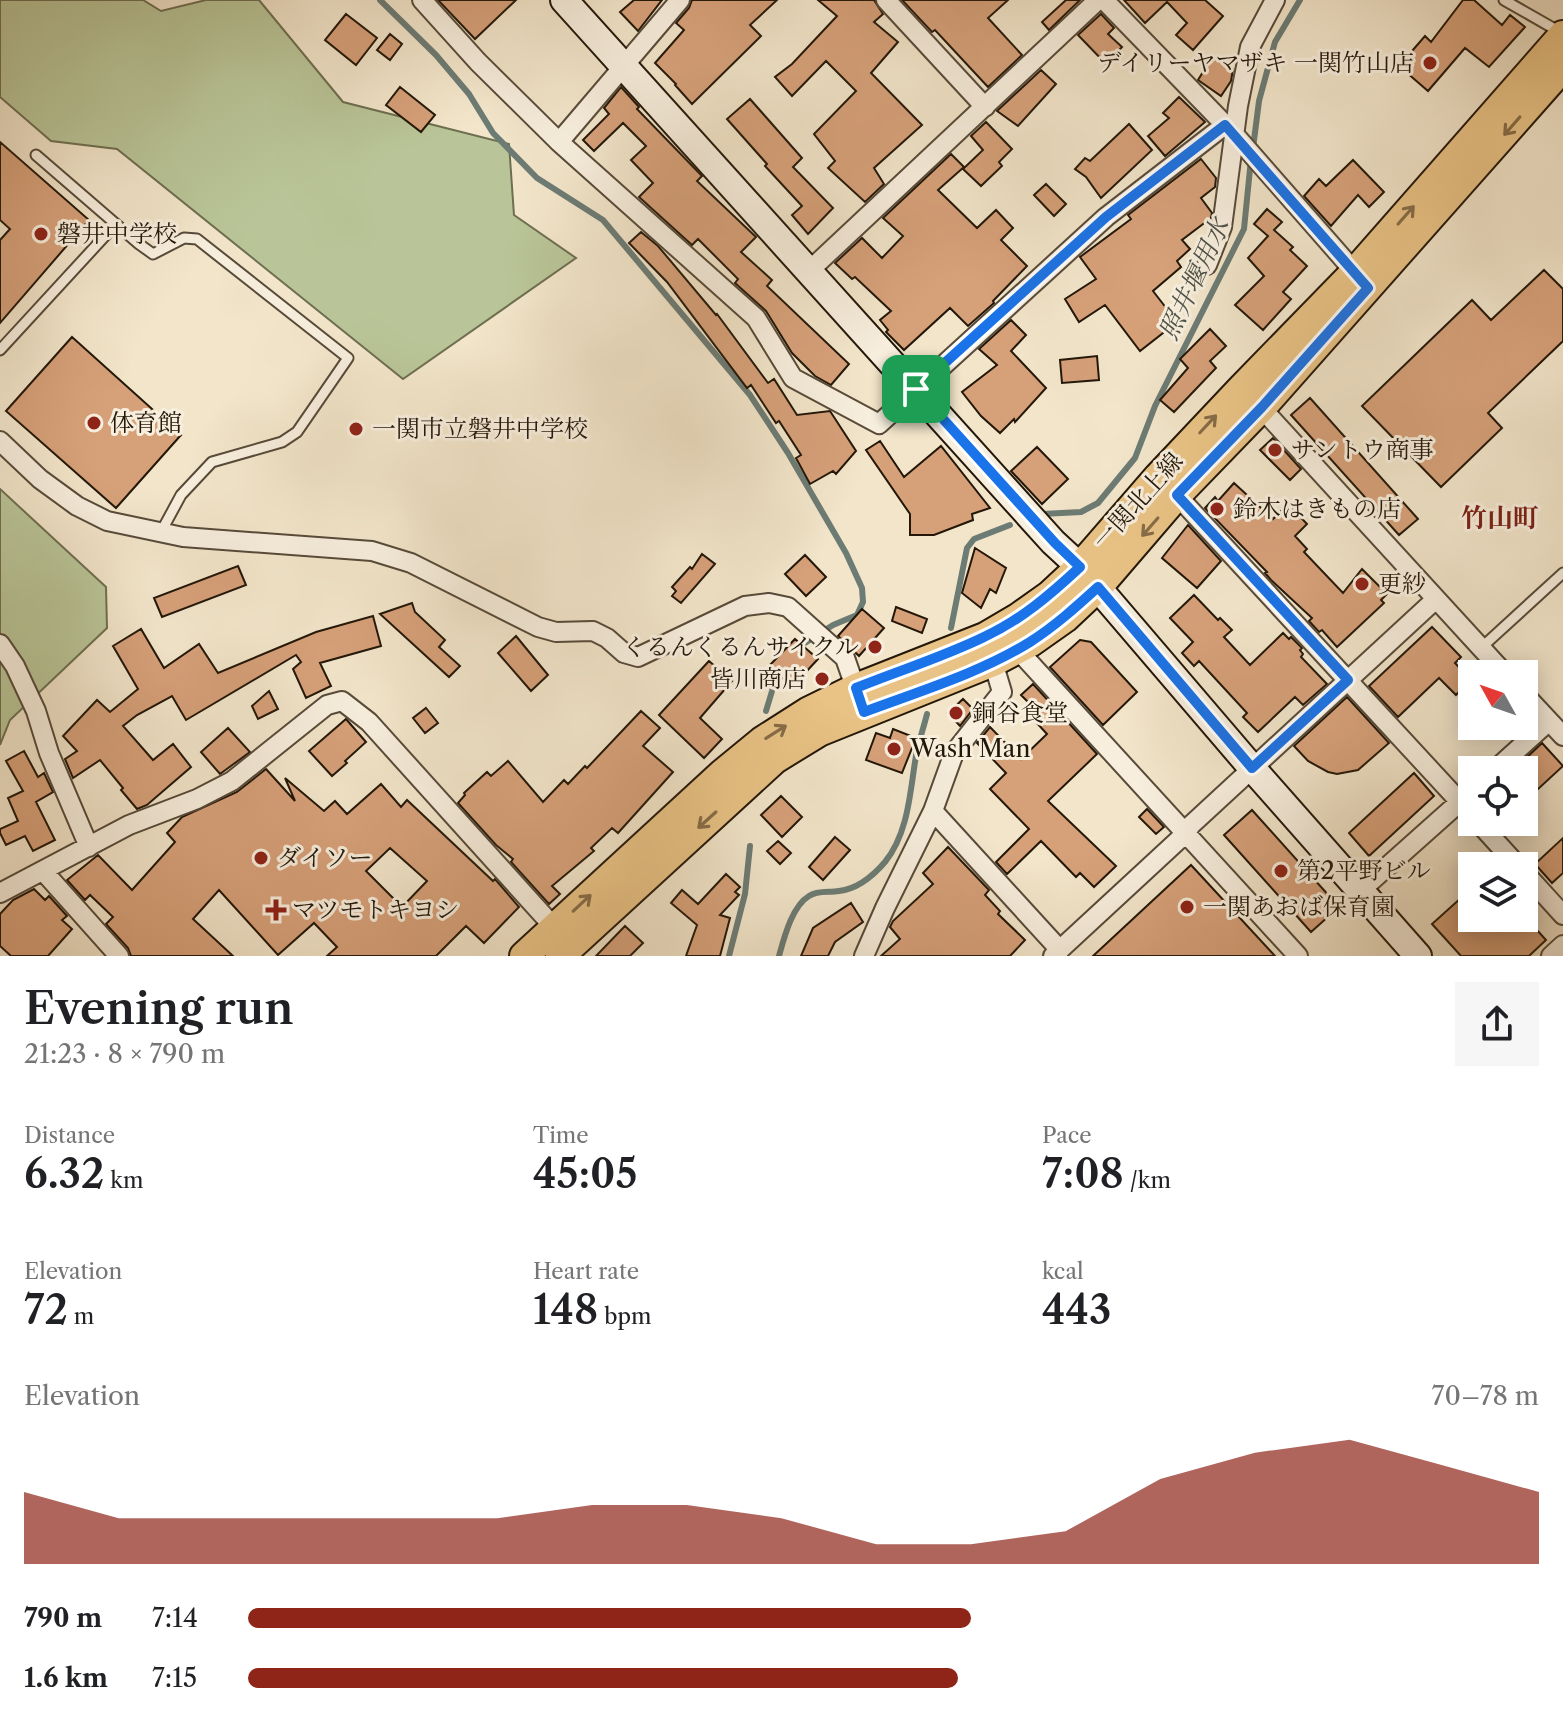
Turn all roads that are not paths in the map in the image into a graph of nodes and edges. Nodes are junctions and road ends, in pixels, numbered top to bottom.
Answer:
1 (422, 0) edge
2 (564, 0) edge
3 (680, 0) edge
4 (886, 0) edge
5 (1098, 0) edge
6 (1104, 0) edge
7 (1275, 0) edge
8 (1504, 0) edge
9 (1563, 34) edge
10 (625, 65) junction
11 (1560, 78) edge
12 (985, 107) junction
13 (1234, 135) junction
14 (559, 142) junction
15 (36, 155) dead end
16 (116, 224) junction
17 (1207, 265) dead end
18 (810, 270) junction
19 (1362, 280) junction
20 (0, 350) edge
21 (916, 389) junction
22 (1251, 398) junction
23 (0, 441) edge
24 (1168, 486) junction
25 (161, 532) junction
26 (1563, 573) edge
27 (1089, 577) junction
28 (1436, 599) junction
29 (0, 644) edge
30 (1481, 648) junction
31 (998, 649) junction
32 (1492, 660) edge
33 (1348, 680) junction
34 (860, 700) junction
35 (1538, 709) edge
36 (1549, 721) junction
37 (1563, 736) edge
38 (1510, 756) edge
39 (1252, 768) junction
40 (1458, 793) edge
41 (933, 811) junction
42 (1458, 811) edge
43 (1185, 834) junction
44 (1491, 836) edge
45 (89, 847) junction
46 (1505, 852) edge
47 (44, 872) junction
48 (1538, 887) edge
49 (1361, 890) junction
50 (0, 893) edge
51 (1563, 915) edge
52 (562, 944) edge
53 (1563, 945) edge
54 (1057, 953) edge
55 (119, 956) edge
56 (524, 956) edge
57 (864, 956) edge
58 (1298, 956) edge
59 (1418, 956) edge
60 (1551, 956) edge

1 - 14 street
2 - 10 street
3 - 10 street
4 - 12 street
5 - 12 street
6 - 13 street
7 - 13 street
8 - 9 lane
19 -> 9 main road, 一関北上線
10 - 14 street
10 - 18 street
11 -> 19 main road, 一関北上線
12 - 18 street
13 - 17 street
13 - 19 street
13 - 21 street
14 - 21 street
15 - 16 lane
16 - 20 lane
16 - 25 lane
18 - 21 street
19 - 22 main road, 一関北上線
21 - 27 street
22 - 24 main road, 一関北上線
22 - 28 street
23 - 25 street
24 - 27 main road, 一関北上線
24 - 33 street
25 - 34 street
26 - 30 lane
27 - 31 main road, 一関北上線
27 - 39 street
28 - 30 street
28 - 33 street
29 - 45 street
30 - 32 street
31 - 34 main road, 一関北上線
31 - 41 street
31 - 43 street
33 - 39 street
33 - 40 street
34 - 52 main road, 一関北上線
35 - 36 street
36 - 37 street
36 - 38 street
39 - 43 street
39 - 49 street
41 - 54 street
41 - 57 street
42 - 49 street
43 - 54 street
43 - 58 street
44 - 46 street
45 - 47 street
45 - 52 street
47 - 50 street
47 - 55 street
48 - 51 street
49 - 59 street
52 - 56 main road, 一関北上線
53 - 60 street

